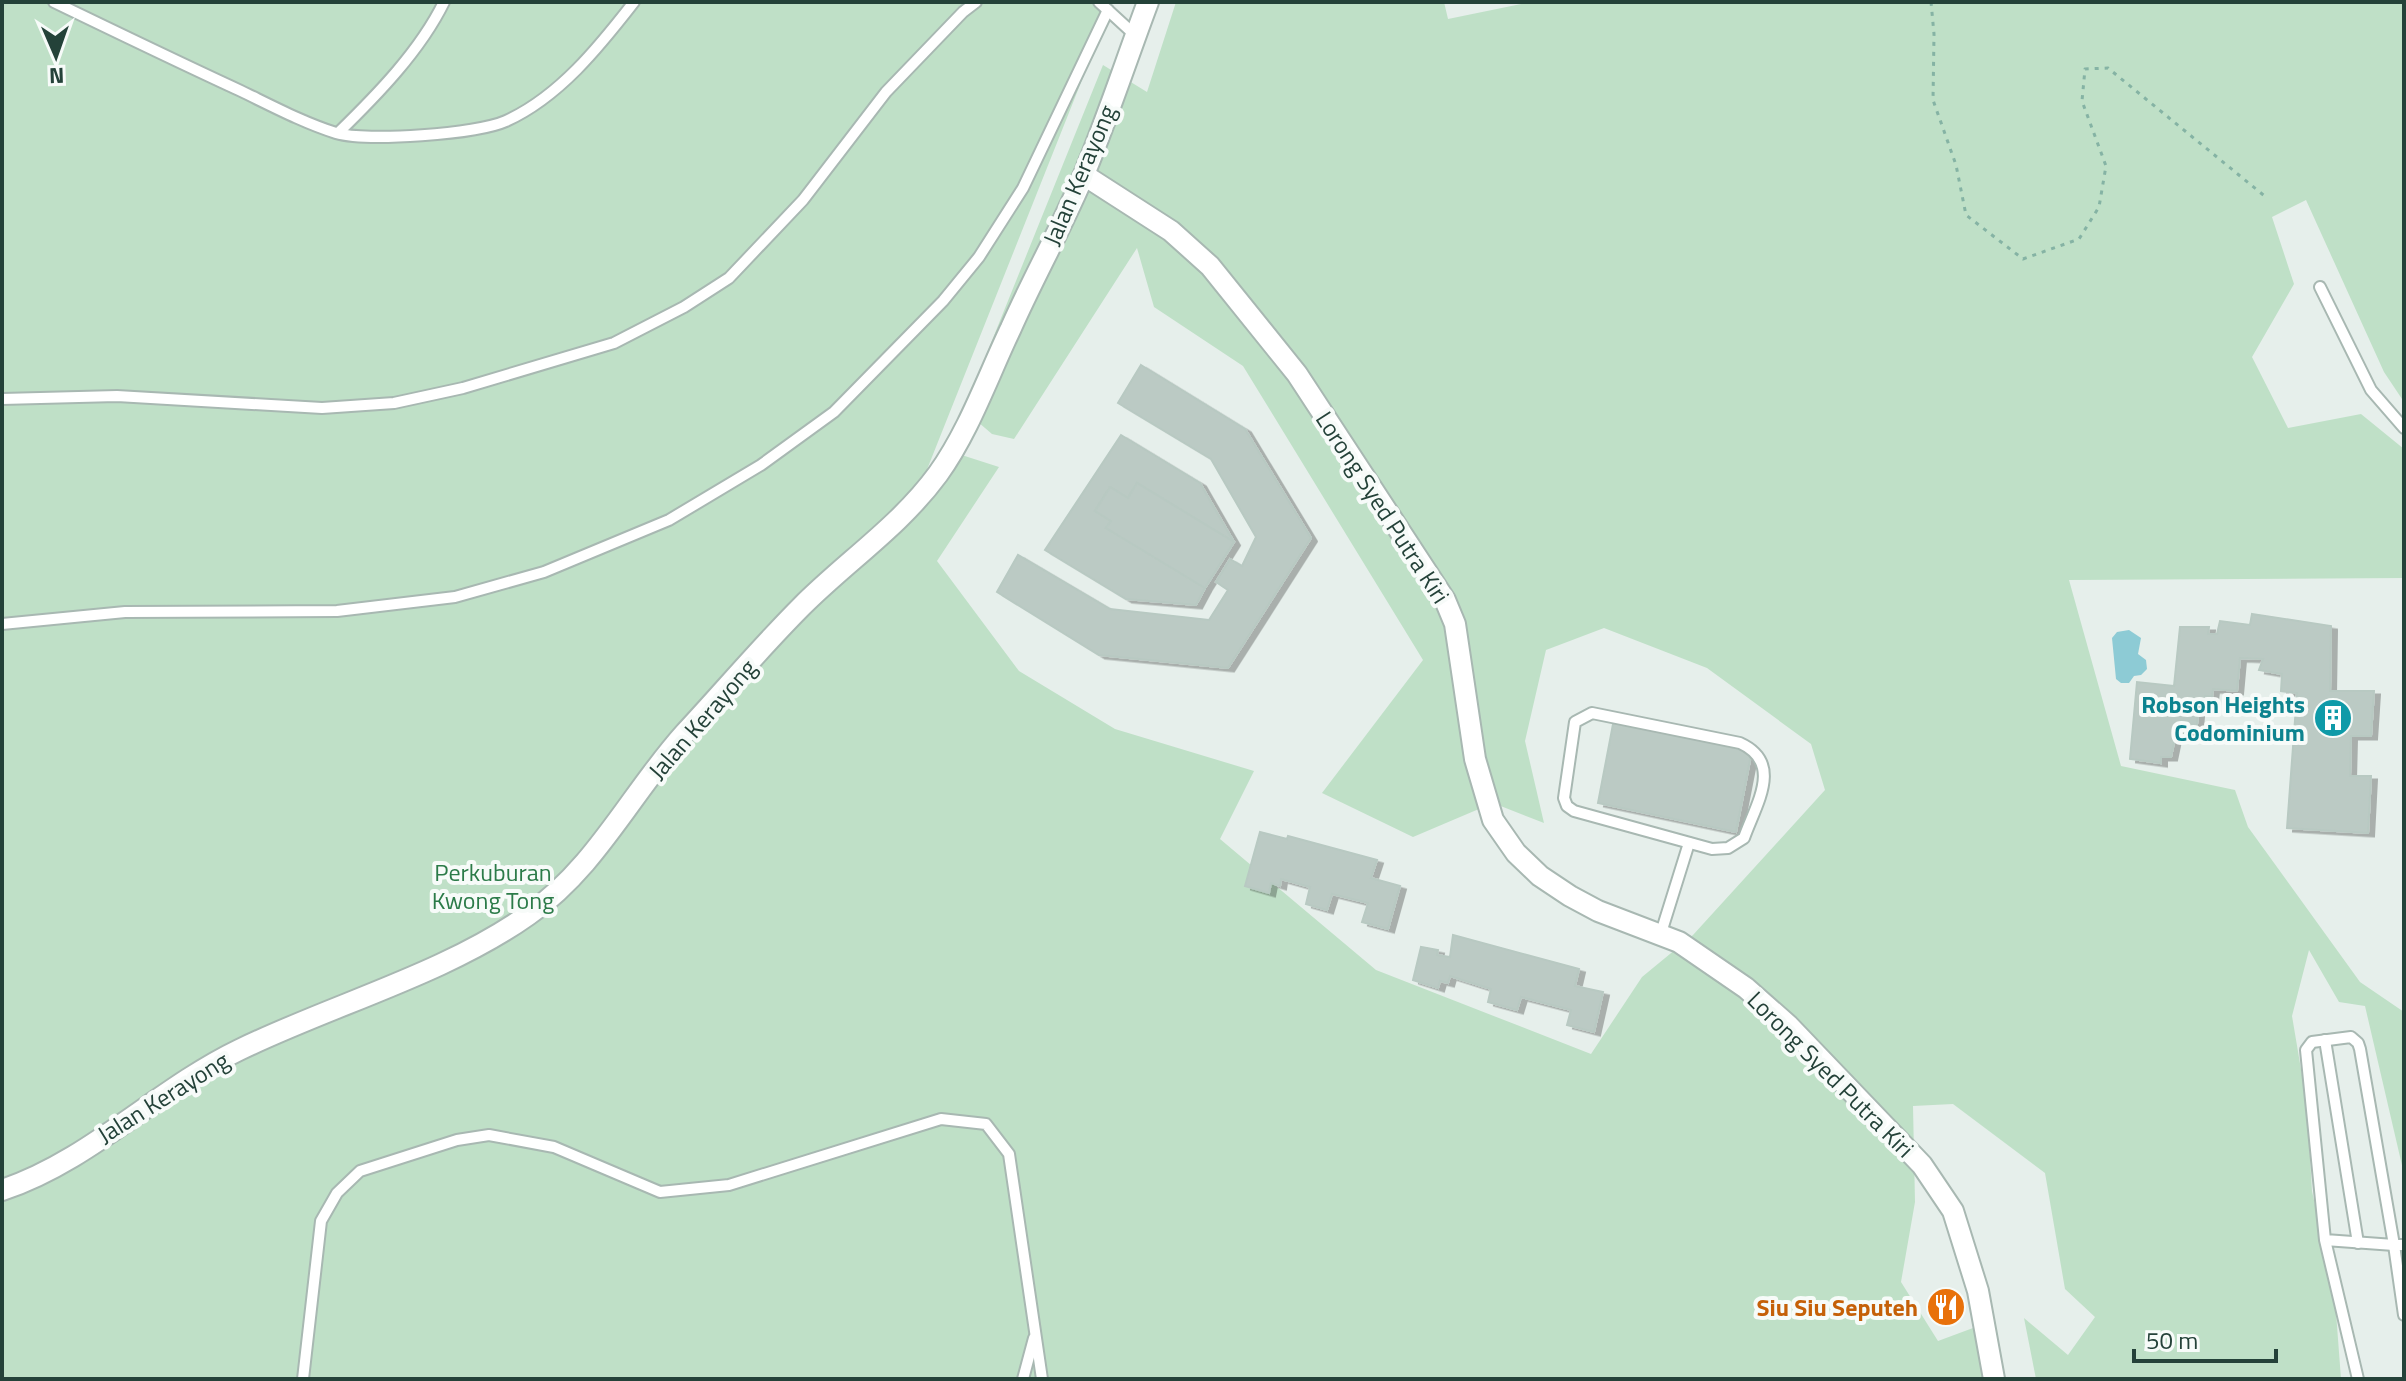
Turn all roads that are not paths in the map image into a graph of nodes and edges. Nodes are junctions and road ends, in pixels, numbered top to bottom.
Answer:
1 (54, 2) edge
2 (444, 2) edge
3 (634, 2) edge
4 (976, 2) edge
5 (1099, 2) edge
6 (1148, 2) edge
7 (1108, 10) junction
8 (1135, 35) junction
9 (338, 133) junction
10 (1084, 175) junction
11 (2320, 287) dead end
12 (2, 399) edge
13 (2404, 428) edge
14 (2, 624) edge
15 (1689, 843) junction
16 (1660, 936) junction
17 (2325, 1040) junction
18 (2, 1190) edge
19 (2325, 1240) junction
20 (2358, 1243) junction
21 (2399, 1245) edge
22 (2404, 1315) edge
23 (1036, 1332) junction
24 (303, 1379) edge
25 (1023, 1379) edge
26 (1042, 1379) edge
27 (1994, 1379) edge
28 (2358, 1379) edge

1 - 9 lane
2 - 9 lane
3 - 9 lane
4 - 12 lane
5 - 7 lane
6 - 8 street, Jalan Kerayong
7 - 8 lane
7 - 14 lane
8 - 10 street, Jalan Kerayong
10 - 16 street, Lorong Syed Putra Kiri
10 - 18 street, Jalan Kerayong
11 - 13 lane
15 - 15 lane
15 - 16 lane
16 - 27 street, Lorong Syed Putra Kiri
17 - 19 lane
17 - 20 lane
17 - 21 lane
19 - 20 lane
19 - 28 lane
20 - 21 lane
21 - 22 lane
23 - 24 lane
23 - 25 lane
23 - 26 lane

